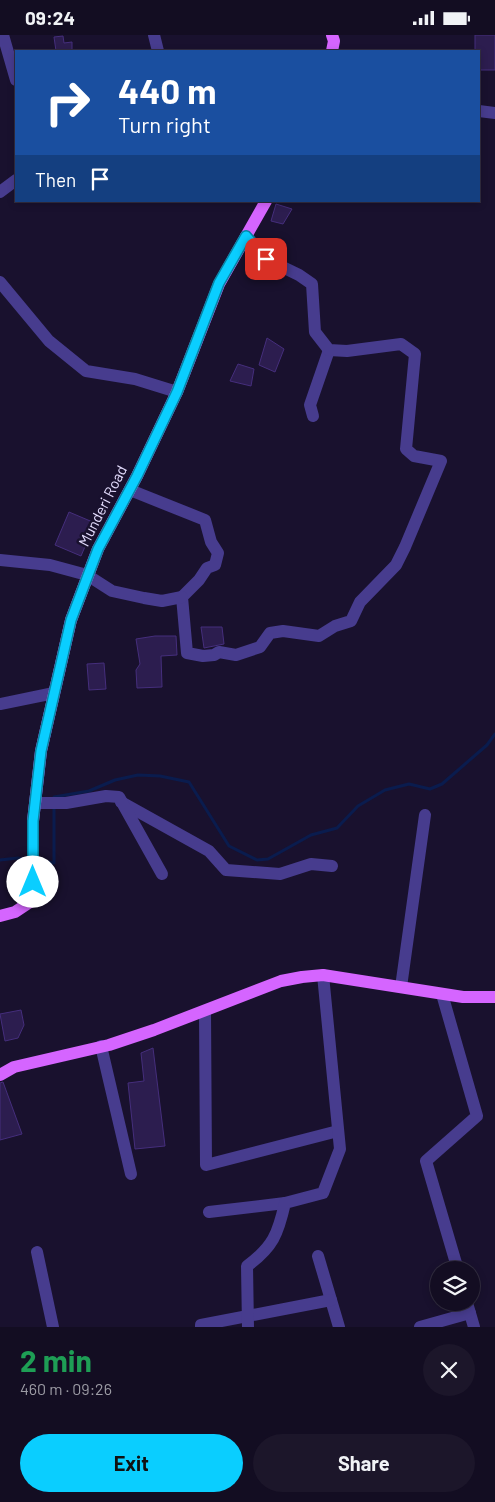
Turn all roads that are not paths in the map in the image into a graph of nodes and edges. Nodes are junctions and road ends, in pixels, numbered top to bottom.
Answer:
1 (3, 35) edge
2 (154, 35) edge
3 (332, 35) edge
4 (158, 50) edge
5 (332, 50) edge
6 (15, 76) edge
7 (480, 111) edge
8 (495, 113) edge
9 (15, 181) edge
10 (0, 192) edge
11 (265, 202) edge
12 (246, 236) junction
13 (0, 282) edge
14 (329, 350) junction
15 (177, 392) junction
16 (313, 416) dead end
17 (130, 490) junction
18 (0, 560) edge
19 (87, 575) junction
20 (182, 597) junction
21 (54, 693) junction
22 (0, 704) edge
23 (121, 802) junction
24 (41, 803) junction
25 (425, 815) dead end
26 (332, 865) dead end
27 (162, 874) dead end
28 (0, 916) edge
29 (323, 975) junction
30 (401, 987) junction
31 (442, 995) junction
32 (495, 997) edge
33 (205, 1011) junction
34 (101, 1046) junction
35 (0, 1075) edge
36 (338, 1131) junction
37 (131, 1174) dead end
38 (285, 1203) junction
39 (209, 1212) dead end
40 (37, 1251) dead end
41 (318, 1256) dead end
42 (455, 1261) edge
43 (331, 1300) junction
44 (460, 1311) edge
45 (469, 1311) edge
46 (248, 1321) edge
47 (53, 1327) edge
48 (202, 1327) edge
49 (339, 1327) edge
50 (420, 1327) edge
51 (474, 1327) edge

1 - 6 street
2 - 4 street
3 - 5 main road
7 - 8 street
9 - 10 street
11 - 12 main road, Munderi Road
12 - 14 street
12 - 15 main road, Munderi Road
13 - 15 street
14 - 16 street
14 - 20 street
15 - 17 main road, Munderi Road
17 - 19 main road, Munderi Road
17 - 20 street
18 - 19 street
19 - 20 street
19 - 21 main road, Munderi Road
21 - 22 street
21 - 24 main road, Munderi Road
23 - 24 street
23 - 26 street
23 - 27 street
24 - 28 main road, Munderi Road
25 - 30 street
29 - 30 main road
29 - 33 main road
29 - 36 street
30 - 31 main road
31 - 32 main road
31 - 42 street
33 - 34 main road
33 - 36 street
34 - 35 main road
34 - 37 street
36 - 38 street
38 - 39 street
38 - 46 street
40 - 47 street
41 - 43 street
43 - 46 street
43 - 49 street
44 - 50 street
45 - 51 street
46 - 48 street

